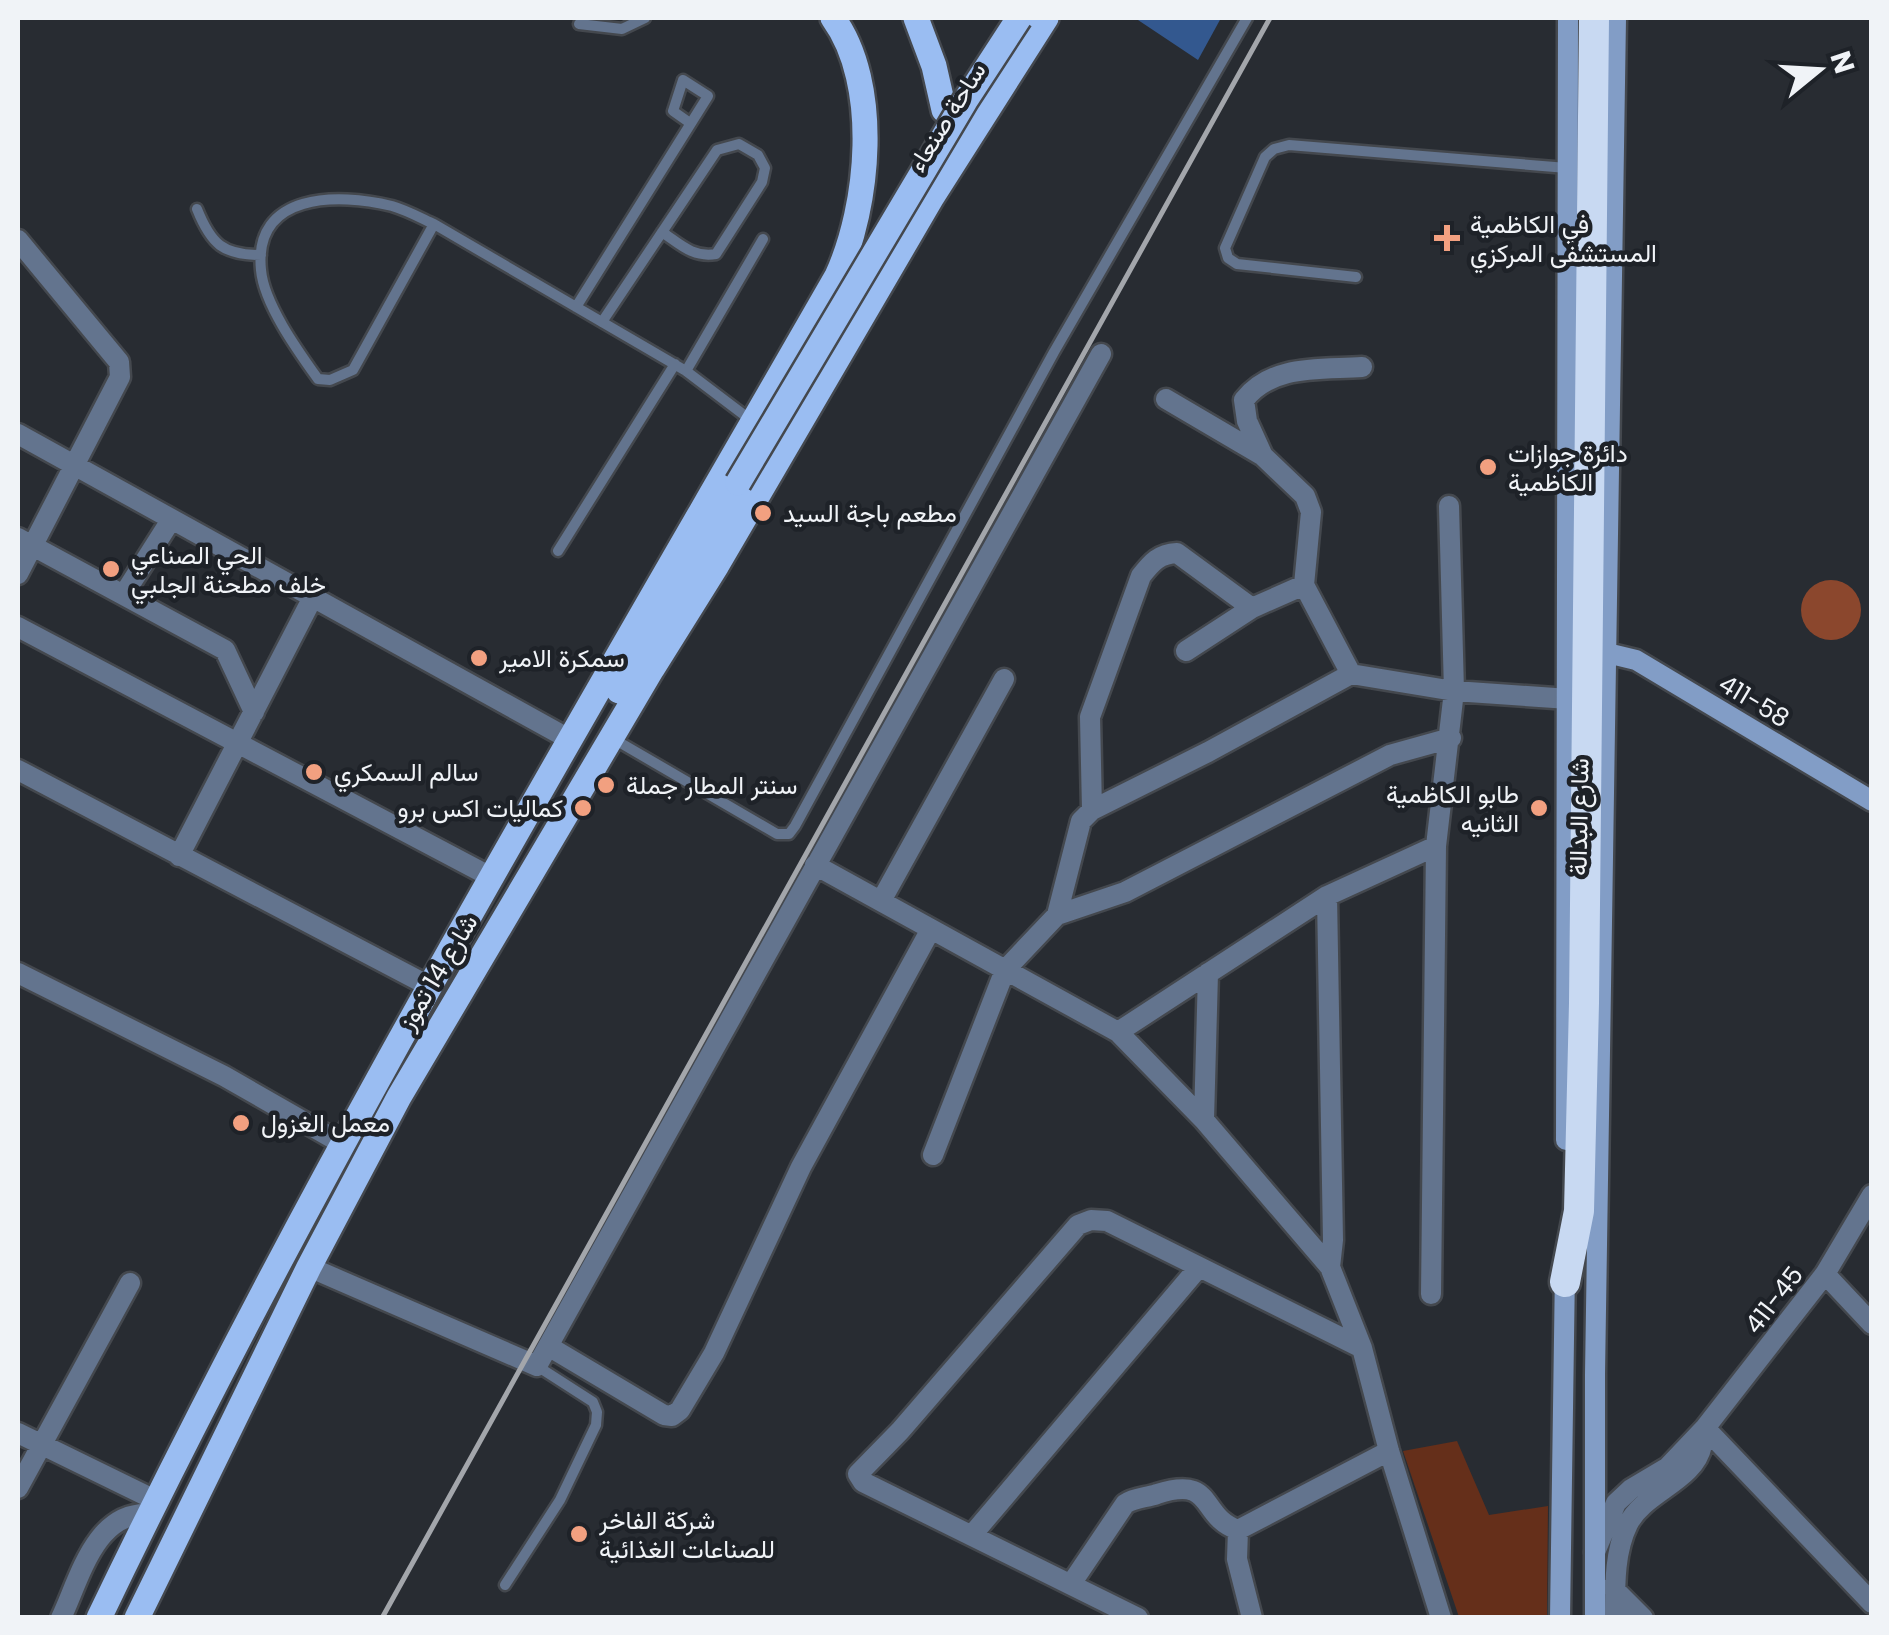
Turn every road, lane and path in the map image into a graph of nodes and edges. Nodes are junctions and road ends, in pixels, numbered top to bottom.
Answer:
1 (644, 18) edge
2 (833, 18) edge
3 (916, 18) edge
4 (1018, 18) edge
5 (1046, 18) edge
6 (1247, 18) edge
7 (1568, 18) edge
8 (1594, 18) edge
9 (1616, 18) edge
10 (578, 24) dead end
11 (944, 110) dead end
12 (690, 123) dead end
13 (944, 160) dead end
14 (1567, 168) junction
15 (932, 197) junction
16 (197, 209) dead end
17 (434, 224) junction
18 (662, 232) junction
19 (763, 239) dead end
20 (18, 240) edge
21 (262, 255) junction
22 (1356, 277) dead end
23 (576, 307) junction
24 (602, 322) junction
25 (1101, 354) dead end
26 (791, 356) junction
27 (675, 364) junction
28 (1362, 367) dead end
29 (686, 371) junction
30 (825, 376) junction
31 (1166, 399) dead end
32 (753, 422) junction
33 (18, 434) edge
34 (1263, 456) junction
35 (72, 466) junction
36 (1449, 506) dead end
37 (170, 520) junction
38 (25, 542) edge
39 (558, 551) dead end
40 (18, 574) edge
41 (1304, 585) junction
42 (124, 594) junction
43 (313, 597) junction
44 (1252, 608) junction
45 (18, 627) edge
46 (1186, 651) dead end
47 (1607, 653) junction
48 (1351, 674) junction
49 (1004, 679) dead end
50 (1454, 691) junction
51 (1578, 707) junction
52 (254, 712) junction
53 (611, 738) junction
54 (1450, 738) junction
55 (569, 739) junction
56 (237, 744) junction
57 (18, 770) edge
58 (1872, 802) edge
59 (1092, 810) junction
60 (510, 846) junction
61 (1436, 846) junction
62 (179, 856) junction
63 (815, 865) junction
64 (491, 877) junction
65 (1327, 896) junction
66 (882, 901) junction
67 (1057, 915) junction
68 (932, 929) junction
69 (1005, 970) junction
70 (18, 972) edge
71 (1208, 973) junction
72 (429, 986) junction
73 (1118, 1032) junction
74 (1204, 1120) junction
75 (341, 1143) junction
76 (932, 1155) dead end
77 (1872, 1195) edge
78 (309, 1267) junction
79 (1199, 1267) junction
80 (1330, 1267) junction
81 (1826, 1274) junction
82 (1565, 1282) joint
83 (130, 1283) dead end
84 (1431, 1294) dead end
85 (1872, 1324) edge
86 (548, 1346) junction
87 (1362, 1348) junction
88 (537, 1366) junction
89 (1705, 1428) junction
90 (18, 1433) edge
91 (40, 1445) junction
92 (1389, 1450) junction
93 (18, 1488) edge
94 (152, 1507) junction
95 (1238, 1530) junction
96 (972, 1536) junction
97 (1596, 1552) junction
98 (1071, 1584) junction
99 (505, 1585) dead end
100 (1605, 1587) junction
101 (1872, 1603) edge
102 (60, 1618) edge
103 (98, 1618) edge
104 (136, 1618) edge
105 (1138, 1618) edge
106 (1252, 1618) edge
107 (1441, 1618) edge
108 (1560, 1618) edge
109 (1595, 1618) edge
110 (1615, 1618) edge
111 (1643, 1618) edge

1 - 10 lane
2 - 26 main road, شارع 14 تموز
3 - 11 main road, ساحة صنعاء
4 - 60 main road, bridge
5 - 15 main road, ساحة صنعاء
6 - 53 lane
7 - 14 main road
8 - 51 highway
9 - 47 main road, شارع البدالة
12 - 23 lane
13 - 15 main road, ساحة صنعاء
14 - 22 lane
14 - 51 main road
15 - 30 main road, ساحة صنعاء
16 - 21 lane
17 - 21 lane
17 - 21 lane
17 - 23 lane
18 - 18 lane
18 - 24 lane
19 - 29 lane
20 - 35 street
23 - 24 lane
24 - 27 lane
25 - 63 street
26 - 30 main road
26 - 32 main road, شارع 14 تموز
27 - 29 lane
27 - 39 lane
28 - 34 street
29 - 32 lane
30 - 53 main road, شارع 14 تموز
31 - 34 street
32 - 55 main road, شارع 14 تموز
33 - 35 street
34 - 41 street
35 - 37 street
35 - 38 street
36 - 50 street
37 - 42 street
37 - 43 street
38 - 40 street
38 - 42 street
41 - 44 street
41 - 48 street
42 - 52 street
43 - 52 street
43 - 55 street
44 - 46 street
44 - 59 street
45 - 56 street
47 - 58 main road, 411-58
47 - 97 main road, شارع البدالة
48 - 50 street
48 - 59 street
49 - 66 street
50 - 51 street
50 - 54 street
51 - 82 highway
52 - 56 street
53 - 78 main road, شارع 14 تموز
54 - 61 street
54 - 67 street
55 - 60 main road, شارع 14 تموز
56 - 62 street
56 - 64 street
57 - 62 street
59 - 67 street
60 - 64 main road, شارع 14 تموز
61 - 65 street
61 - 84 street
62 - 72 street
63 - 66 street
63 - 86 street
64 - 72 main road, شارع 14 تموز
65 - 71 street
65 - 80 street
66 - 68 street
67 - 69 street
68 - 69 street
68 - 86 street
69 - 73 street
69 - 76 street
70 - 75 street
71 - 73 street
71 - 74 street
72 - 75 main road, شارع 14 تموز
73 - 74 street
74 - 80 street
75 - 94 main road, شارع 14 تموز
77 - 81 street, 411-45
78 - 88 street
78 - 104 main road, شارع 14 تموز
79 - 87 street
79 - 96 street
79 - 96 street
80 - 87 street
81 - 85 street
81 - 89 street, 411-45
82 - 108 main road
83 - 91 street
86 - 88 street
87 - 92 street
88 - 99 lane
89 - 97 street
89 - 100 street
89 - 101 street
90 - 91 street
91 - 93 street
91 - 94 street
92 - 95 street
92 - 107 street
94 - 102 street
94 - 103 main road, شارع 14 تموز
95 - 98 street
95 - 106 street
96 - 98 street
97 - 100 main road, شارع البدالة
98 - 105 street
100 - 109 main road, شارع البدالة
100 - 110 street
100 - 111 street

